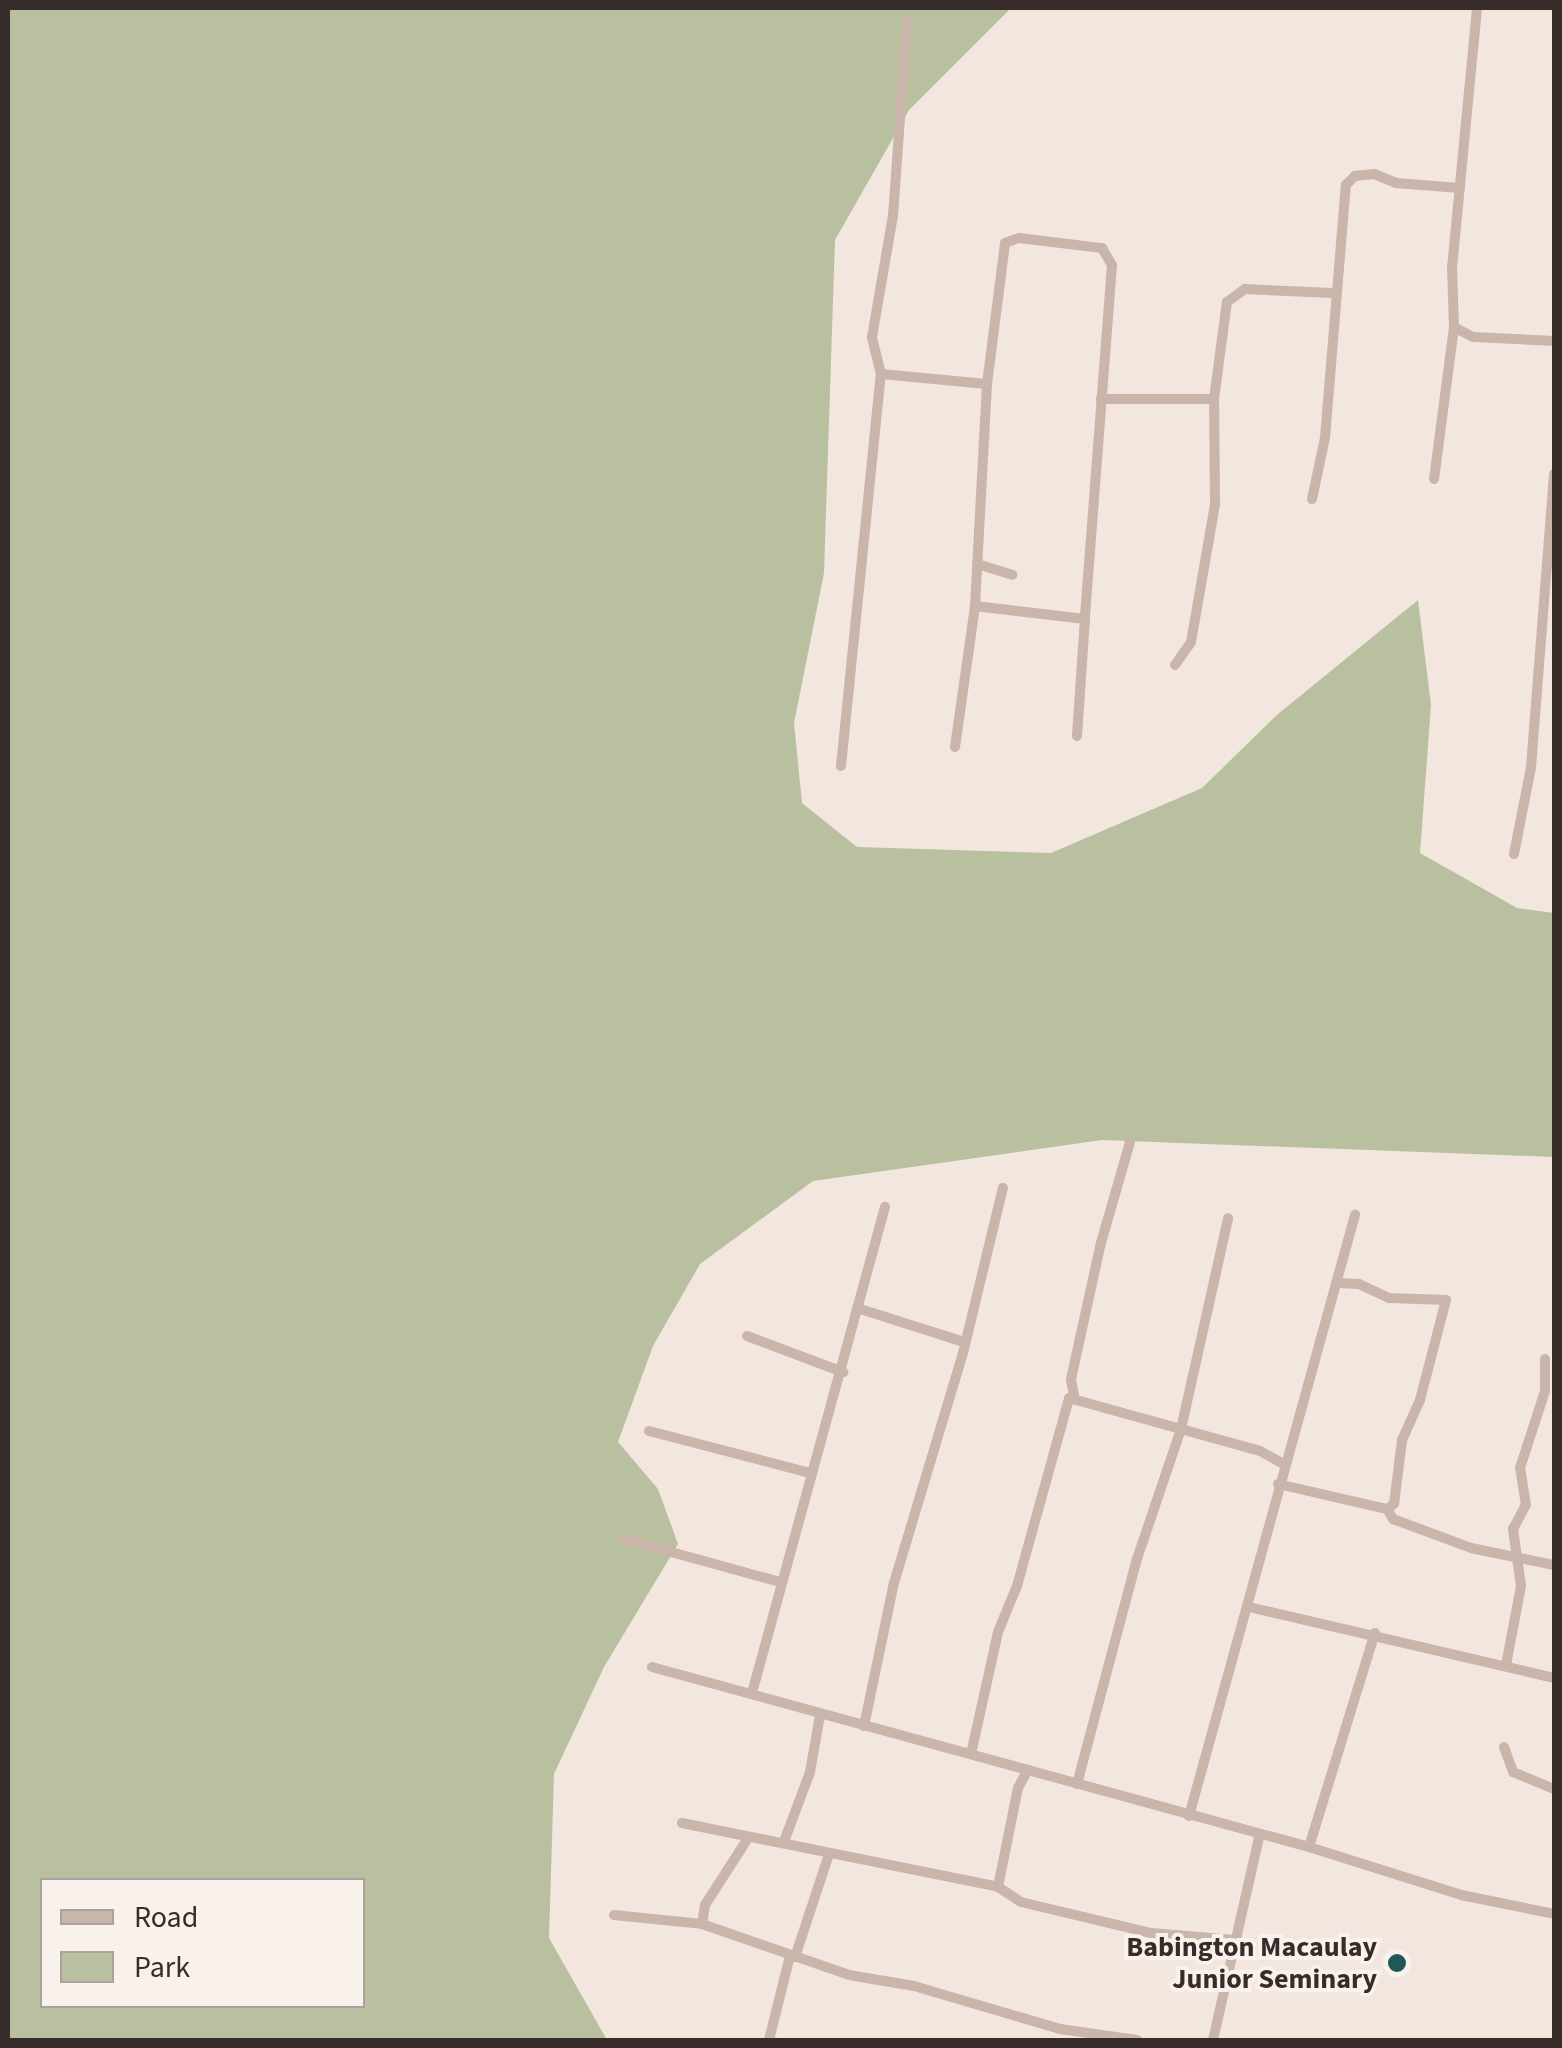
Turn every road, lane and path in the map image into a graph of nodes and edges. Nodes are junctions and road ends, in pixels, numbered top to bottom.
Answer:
1 (1477, 8) edge
2 (907, 22) dead end
3 (1460, 188) junction
4 (1332, 294) junction
5 (1454, 327) junction
6 (1554, 341) edge
7 (881, 374) junction
8 (987, 384) junction
9 (1102, 399) junction
10 (1214, 400) junction
11 (1554, 474) edge
12 (1434, 479) dead end
13 (1312, 499) dead end
14 (1552, 555) edge
15 (977, 564) junction
16 (1012, 575) dead end
17 (975, 606) junction
18 (1085, 619) junction
19 (1175, 665) dead end
20 (1077, 736) dead end
21 (956, 746) dead end
22 (841, 766) dead end
23 (1514, 854) dead end
24 (1130, 1142) dead end
25 (1003, 1188) dead end
26 (885, 1207) dead end
27 (1354, 1215) dead end
28 (1228, 1218) dead end
29 (1338, 1283) junction
30 (857, 1308) junction
31 (748, 1336) dead end
32 (964, 1342) junction
33 (1545, 1359) dead end
34 (843, 1372) junction
35 (1074, 1395) junction
36 (1181, 1428) junction
37 (649, 1431) dead end
38 (1284, 1464) junction
39 (810, 1472) junction
40 (1278, 1484) junction
41 (1387, 1509) junction
42 (624, 1539) dead end
43 (1515, 1555) junction
44 (1554, 1565) edge
45 (780, 1582) junction
46 (1249, 1607) junction
47 (1375, 1632) junction
48 (1506, 1665) junction
49 (652, 1668) dead end
50 (1554, 1678) edge
51 (752, 1693) junction
52 (820, 1715) junction
53 (864, 1726) junction
54 (1504, 1747) dead end
55 (971, 1754) junction
56 (1028, 1770) junction
57 (1078, 1784) junction
58 (1554, 1789) edge
59 (1189, 1816) junction
60 (682, 1822) dead end
61 (748, 1838) junction
62 (1258, 1838) junction
63 (785, 1839) junction
64 (1309, 1847) junction
65 (829, 1854) junction
66 (998, 1887) junction
67 (614, 1914) dead end
68 (1554, 1914) edge
69 (702, 1924) junction
70 (1235, 1940) junction
71 (793, 1956) junction
72 (1042, 2025) junction
73 (770, 2040) edge
74 (1044, 2040) edge
75 (1137, 2040) edge
76 (1213, 2040) edge

1 - 3 street
2 - 7 street
3 - 4 street
3 - 5 street
4 - 10 street
4 - 13 street
5 - 6 street
5 - 12 street
7 - 8 street
7 - 22 street
8 - 9 street
8 - 15 street
9 - 10 street
9 - 18 street
10 - 19 street
11 - 14 street
14 - 23 street
15 - 16 street
15 - 17 street
17 - 18 street
17 - 21 street
18 - 20 street
24 - 35 street
25 - 32 street
26 - 30 street
27 - 29 street
28 - 36 street
29 - 38 street
29 - 41 street
30 - 32 street
30 - 34 street
31 - 34 street
32 - 53 street
33 - 43 street
34 - 39 street
35 - 36 street
35 - 55 street
36 - 38 street
36 - 57 street
37 - 39 street
38 - 40 street
39 - 45 street
40 - 41 street
40 - 46 street
41 - 43 street
42 - 45 street
43 - 44 street
43 - 48 street
45 - 51 street
46 - 47 street
46 - 59 street
47 - 48 street
47 - 64 street
48 - 50 street
49 - 51 street
51 - 52 street
52 - 53 street
52 - 63 street
53 - 55 street
54 - 58 street
55 - 56 street
56 - 57 street
56 - 66 street
57 - 59 street
59 - 62 street
60 - 61 street
61 - 63 street
61 - 69 street
62 - 64 street
62 - 70 street
63 - 65 street
64 - 68 street
65 - 66 street
65 - 71 street
66 - 70 street
67 - 69 street
69 - 71 street
70 - 76 street
71 - 72 street
71 - 73 street
72 - 74 street
72 - 75 street

